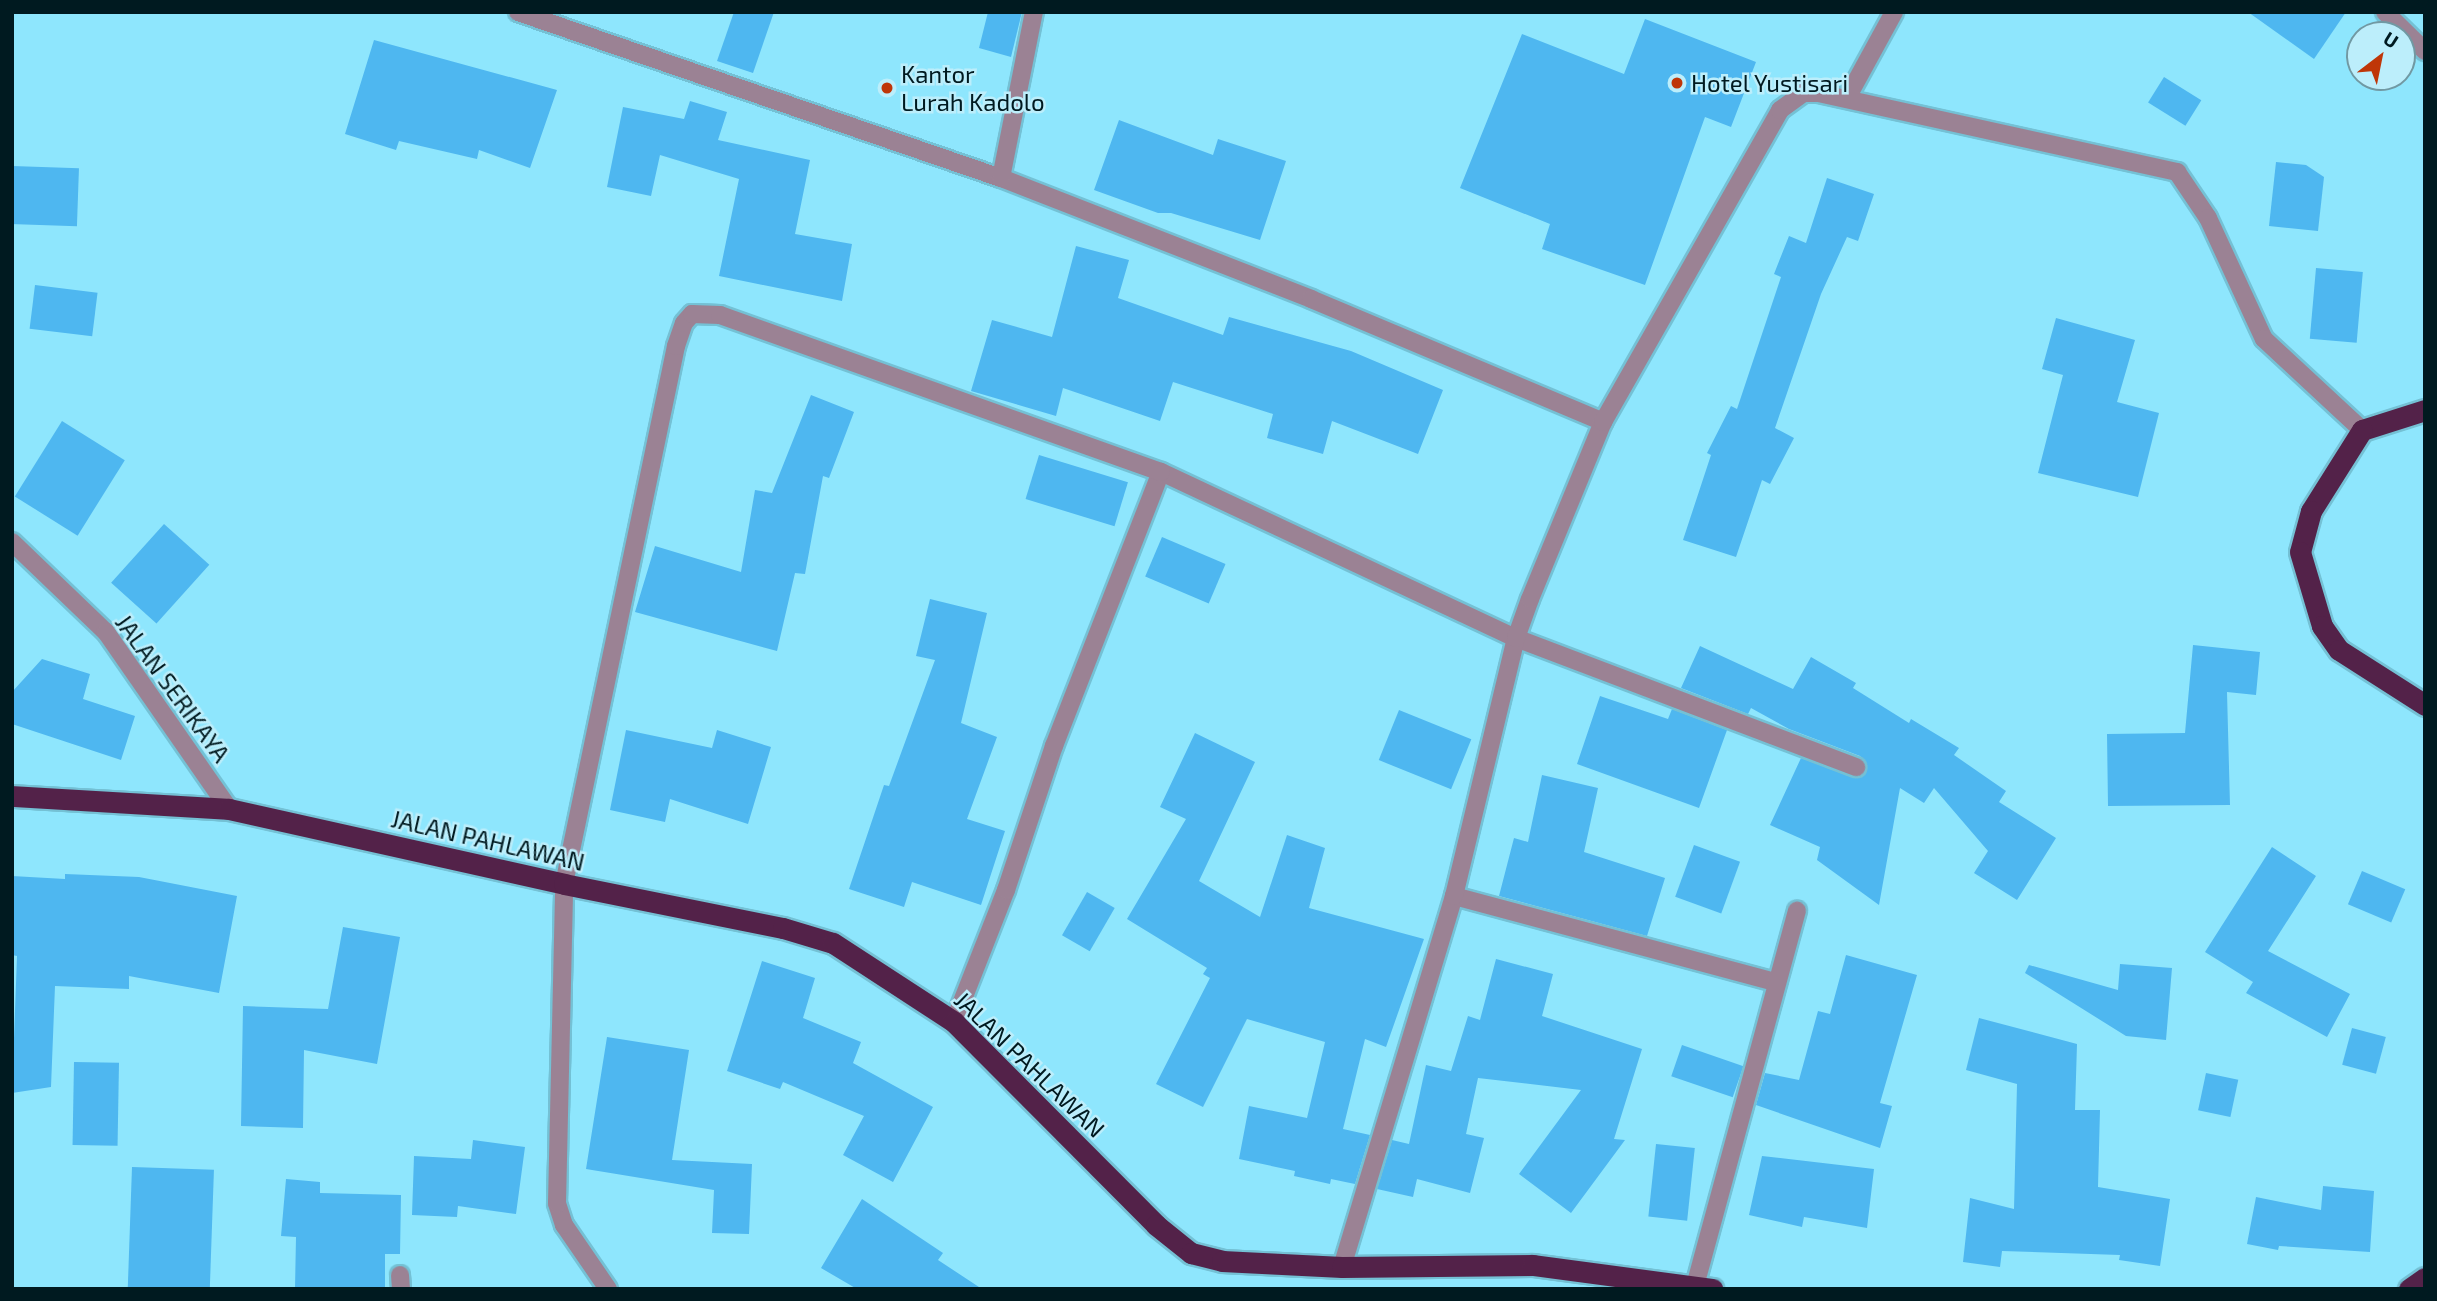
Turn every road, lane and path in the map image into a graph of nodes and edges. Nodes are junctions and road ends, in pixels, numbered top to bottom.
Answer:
1 (518, 12) edge
2 (1034, 12) edge
3 (1894, 12) edge
4 (2385, 12) edge
5 (2425, 51) edge
6 (1847, 98) junction
7 (1001, 178) junction
8 (2425, 410) edge
9 (1603, 422) junction
10 (2362, 430) junction
11 (1161, 472) junction
12 (12, 542) edge
13 (1516, 638) junction
14 (2425, 705) edge
15 (1856, 766) dead end
16 (12, 796) edge
17 (229, 809) junction
18 (564, 884) junction
19 (1454, 896) junction
20 (1797, 911) dead end
21 (1774, 982) junction
22 (954, 1022) junction
23 (1342, 1267) junction
24 (2425, 1278) edge
25 (1704, 1287) edge
26 (608, 1289) edge
27 (2409, 1289) edge

1 - 7 street
2 - 7 street
3 - 6 street
4 - 5 street
6 - 9 street
6 - 10 street
7 - 9 street
8 - 10 highway
9 - 13 street
10 - 14 highway
11 - 13 street
11 - 18 street
11 - 22 street
12 - 17 street, JALAN SERIKAYA
13 - 15 street
13 - 19 street
16 - 17 highway, JALAN PAHLAWAN
17 - 18 highway, JALAN PAHLAWAN
18 - 22 highway, JALAN PAHLAWAN
18 - 26 street
19 - 21 street
19 - 23 street
20 - 21 street
21 - 25 street
22 - 23 highway, JALAN PAHLAWAN
23 - 25 highway, JALAN PAHLAWAN
24 - 27 highway

